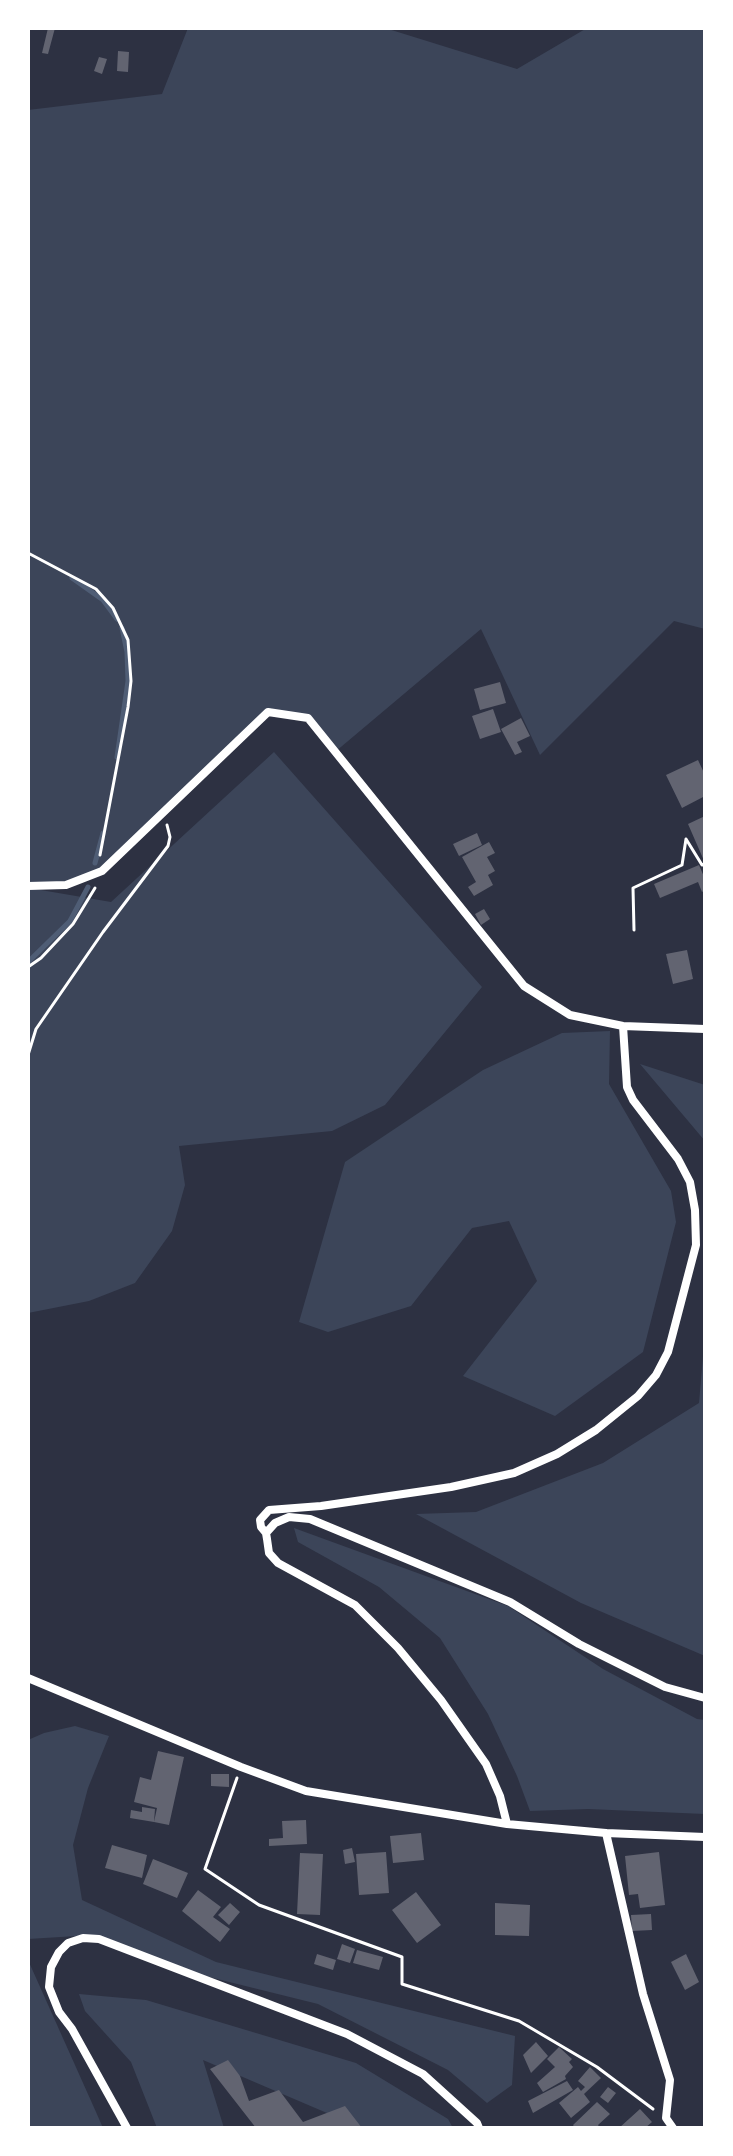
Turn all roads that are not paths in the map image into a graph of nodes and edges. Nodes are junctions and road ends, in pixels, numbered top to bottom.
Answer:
1 (28, 886) edge
2 (623, 1026) junction
3 (705, 1029) edge
4 (266, 1533) junction
5 (28, 1678) edge
6 (705, 1698) edge
7 (507, 1824) junction
8 (606, 1833) junction
9 (705, 1837) edge
10 (127, 2128) edge
11 (479, 2128) edge
12 (673, 2128) edge

1 - 2 street
2 - 3 street
2 - 4 street
4 - 6 street
4 - 7 street
5 - 7 street
7 - 8 street
8 - 9 street
8 - 12 street
10 - 11 street

